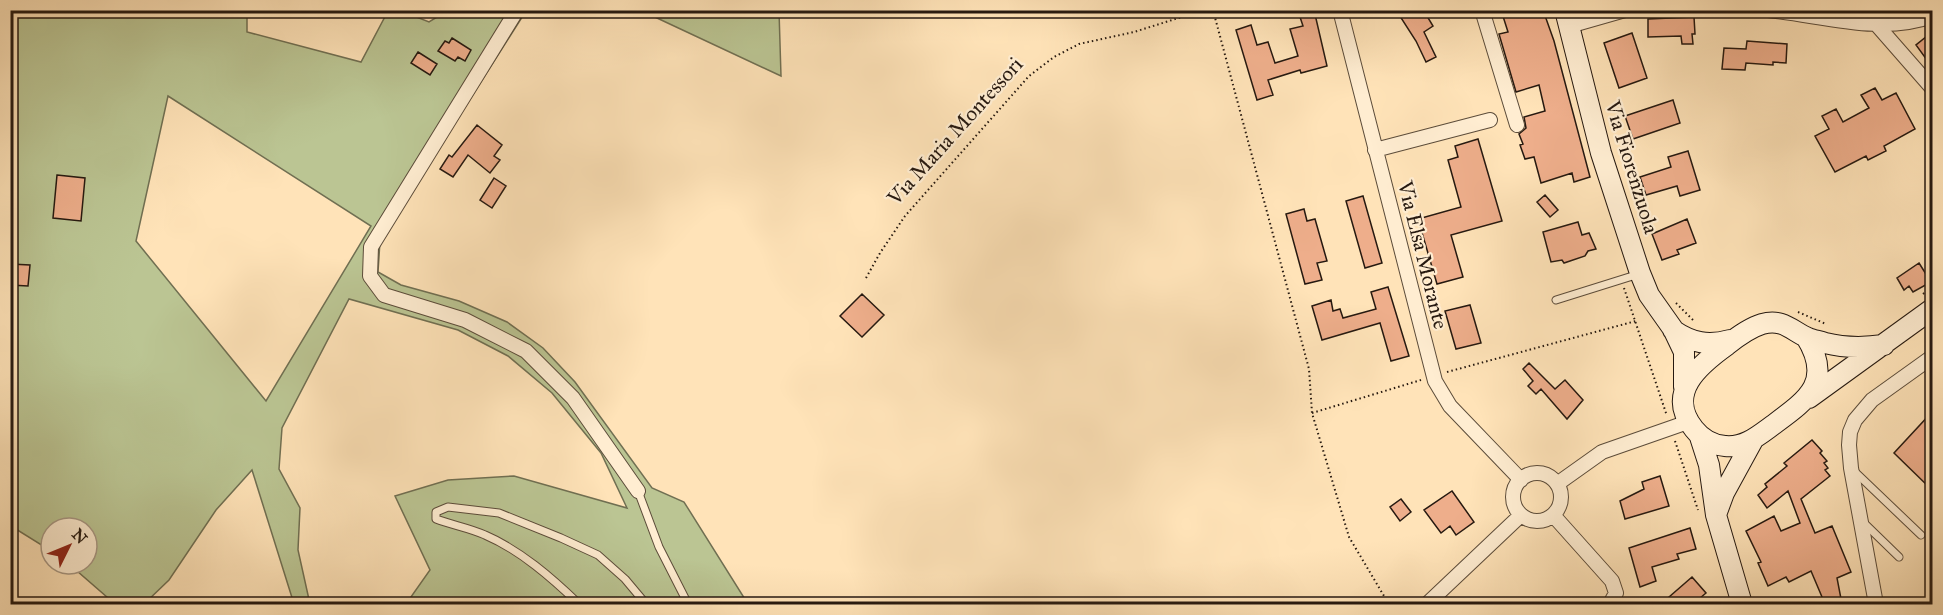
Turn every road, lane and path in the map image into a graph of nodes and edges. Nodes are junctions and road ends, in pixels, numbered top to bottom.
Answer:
1 (517, 10) edge
2 (1204, 10) edge
3 (1213, 10) edge
4 (1340, 10) edge
5 (1482, 10) edge
6 (1625, 10) edge
7 (1768, 10) edge
8 (1791, 12) edge
9 (1932, 16) edge
10 (1567, 18) edge
11 (1876, 24) junction
12 (1932, 88) edge
13 (1490, 120) dead end
14 (1517, 125) dead end
15 (1375, 150) junction
16 (1631, 276) junction
17 (866, 278) dead end
18 (1556, 300) dead end
19 (1932, 309) edge
20 (1636, 321) junction
21 (1672, 329) junction
22 (1806, 337) junction
23 (1736, 339) junction
24 (1884, 345) junction
25 (1932, 357) edge
26 (1433, 376) junction
27 (1684, 390) junction
28 (1806, 399) junction
29 (1312, 413) junction
30 (1687, 429) junction
31 (1753, 440) junction
32 (1851, 468) junction
33 (1521, 480) junction
34 (1557, 484) junction
35 (638, 491) joint
36 (1521, 515) junction
37 (1553, 515) junction
38 (1707, 515) junction
39 (1860, 519) junction
40 (1921, 535) dead end
41 (1899, 557) dead end
42 (579, 604) edge
43 (646, 604) edge
44 (688, 604) edge
45 (1387, 604) edge
46 (1427, 604) edge
47 (1610, 604) edge
48 (1742, 604) edge
49 (1876, 604) edge

1 - 35 street
2 - 17 path, Via Maria Montessori
3 - 29 path
4 - 15 street, Via Elsa Morante
5 - 14 street
6 - 10 street
7 - 8 street
8 - 11 street
9 - 11 street
10 - 16 main road, Via Fiorenzuola
11 - 12 street
13 - 15 street
15 - 26 street, Via Elsa Morante
16 - 18 lane
16 - 20 path
16 - 21 main road, Via Fiorenzuola
19 - 24 main road
20 - 26 path
20 - 30 path
21 - 23 main road, Via Fiorenzuola
21 - 27 main road, Via Fiorenzuola
22 - 23 main road
22 - 24 main road
22 - 28 main road
23 - 27 main road
24 - 28 main road
25 - 32 street
26 - 29 path
26 - 33 street, Via Elsa Morante
27 - 30 main road
28 - 31 main road
29 - 45 path
30 - 31 main road
30 - 34 street
30 - 38 path
30 - 38 main road
31 - 38 main road
32 - 39 street
32 - 40 lane
33 - 34 street
33 - 36 street
34 - 37 street
35 - 44 lane
36 - 37 street
36 - 46 street
37 - 47 street
38 - 48 main road
39 - 41 lane
39 - 49 street
42 - 43 lane

